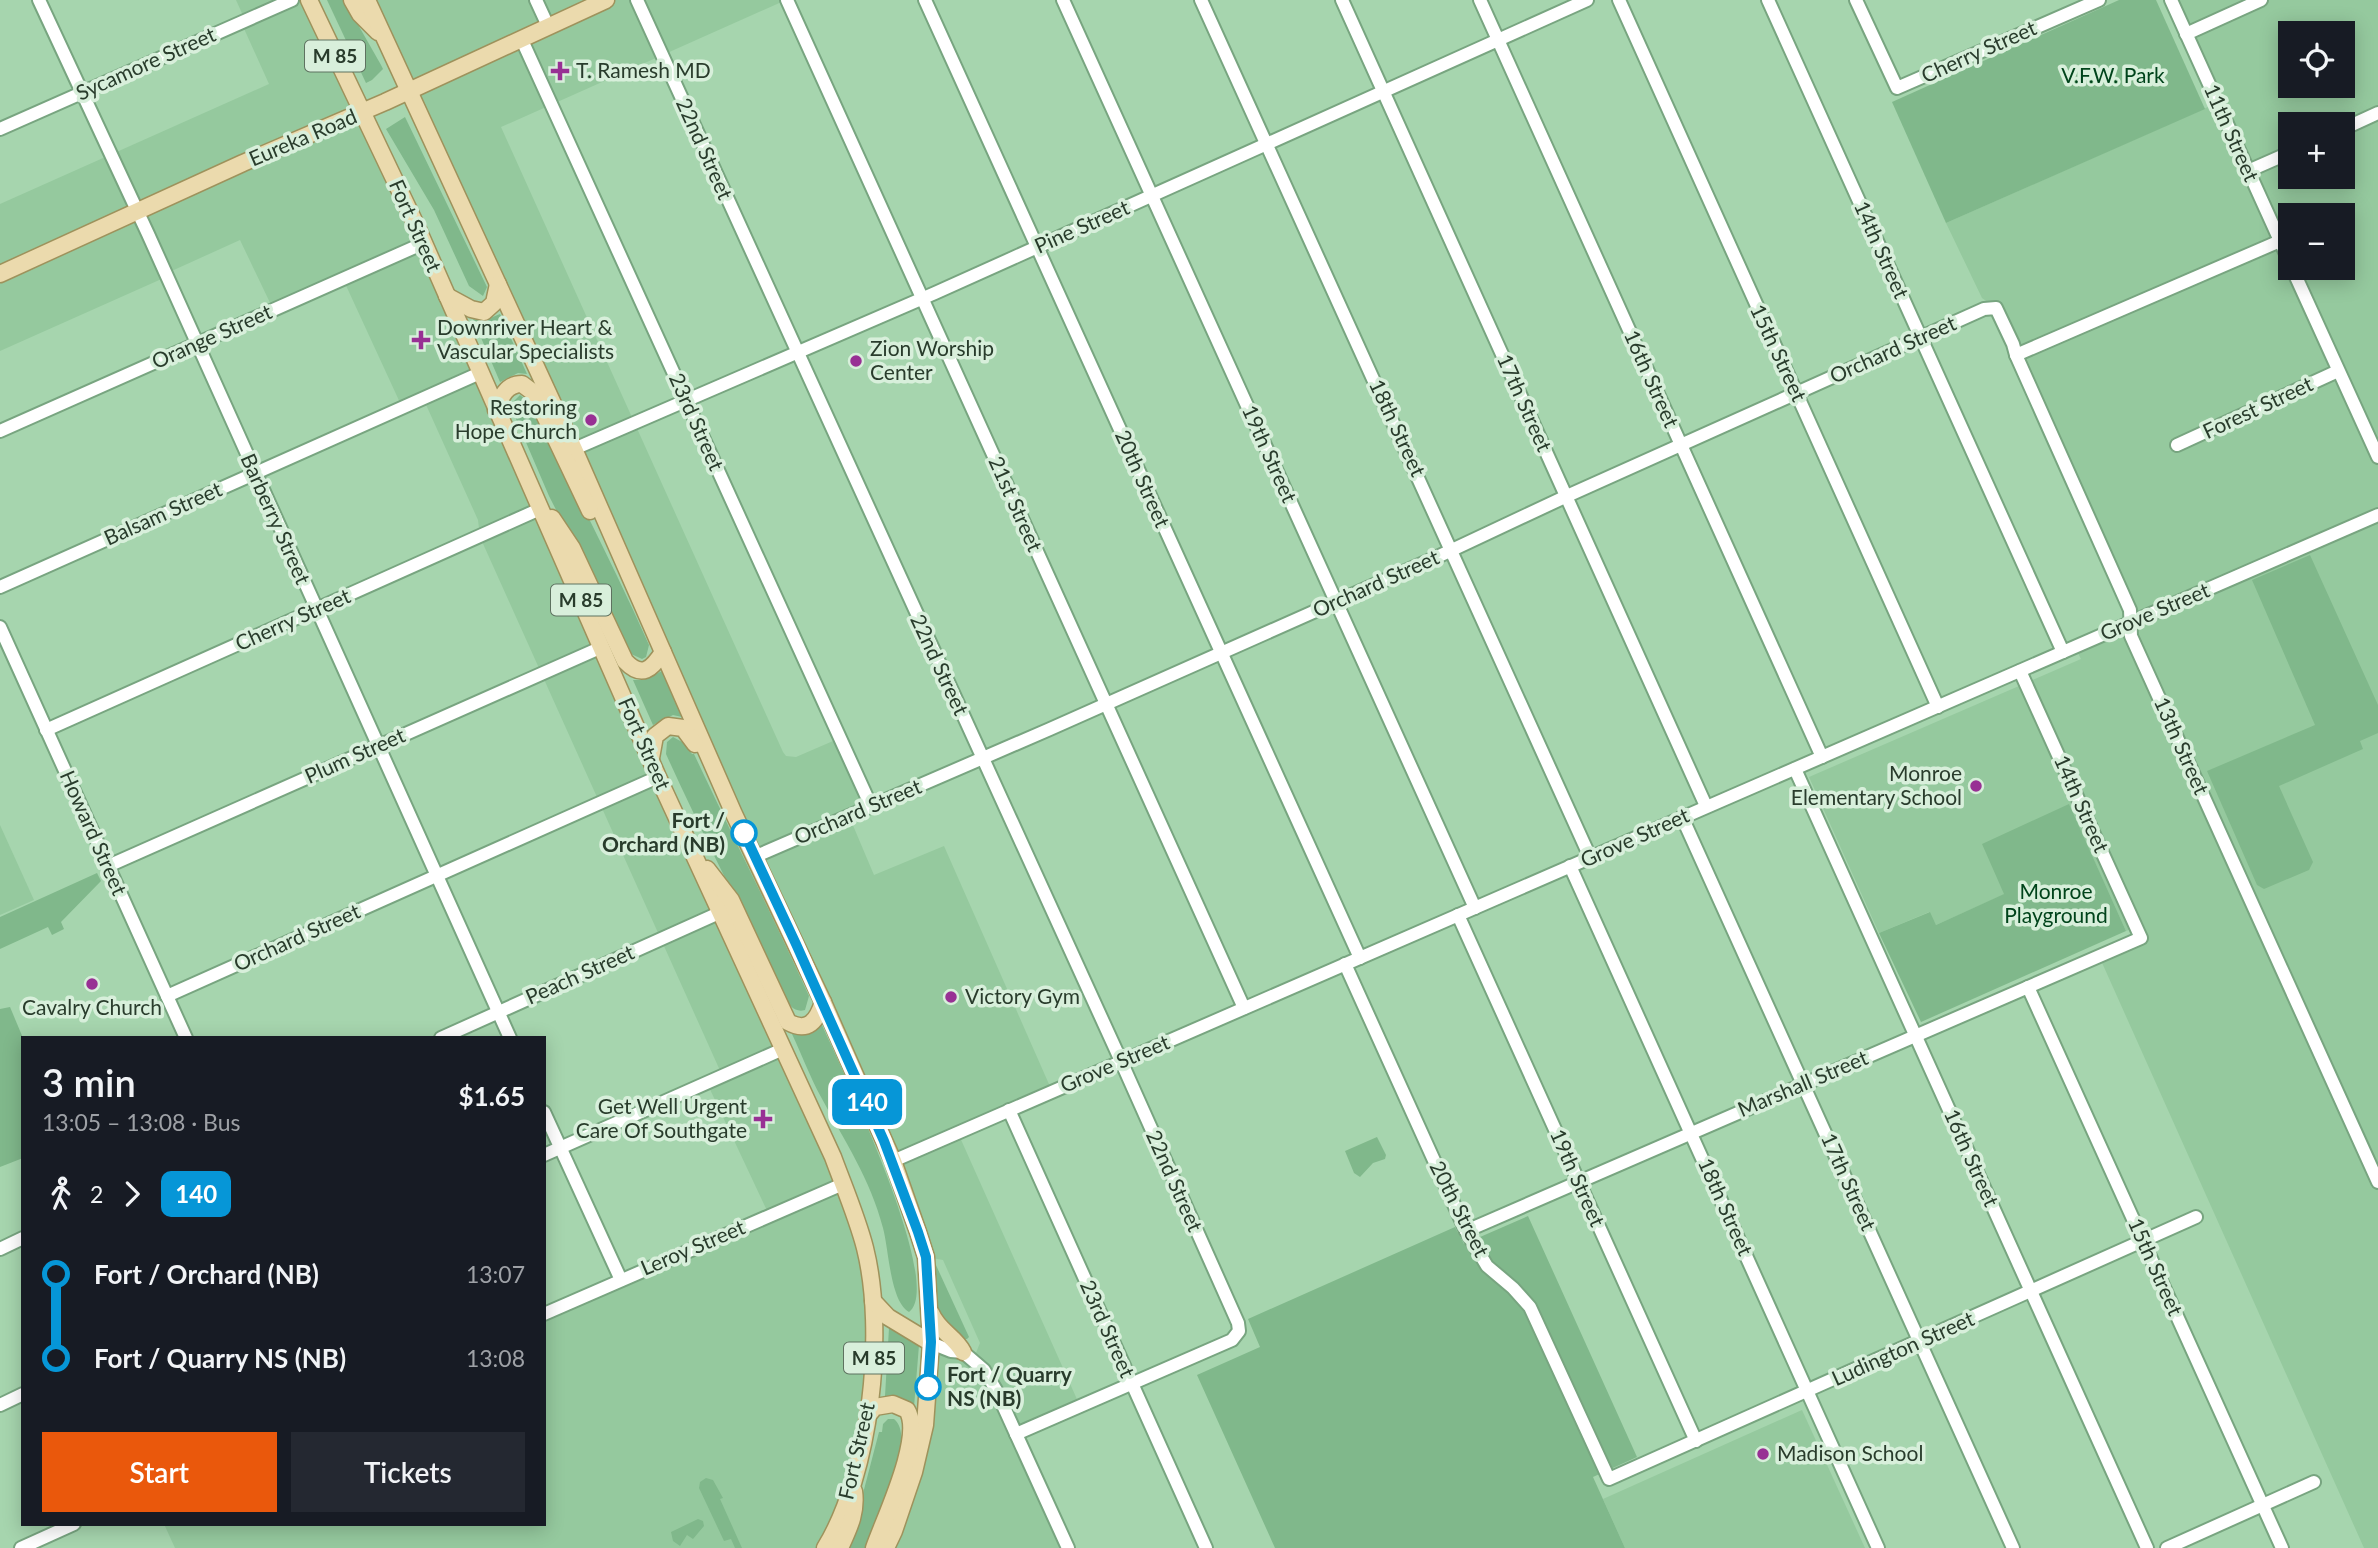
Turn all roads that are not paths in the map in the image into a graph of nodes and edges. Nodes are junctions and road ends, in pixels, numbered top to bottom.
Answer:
1 (39, 0) edge
2 (292, 0) edge
3 (309, 0) edge
4 (352, 0) edge
5 (367, 0) edge
6 (536, 0) edge
7 (606, 0) edge
8 (637, 0) edge
9 (787, 0) edge
10 (925, 0) edge
11 (1063, 0) edge
12 (1201, 0) edge
13 (1342, 0) edge
14 (1480, 0) edge
15 (1587, 0) edge
16 (1619, 0) edge
17 (1768, 0) edge
18 (1856, 0) edge
19 (2099, 0) edge
20 (2171, 0) edge
21 (2261, 0) edge
22 (548, 26) junction
23 (2186, 34) junction
24 (384, 38) junction
25 (522, 38) junction
26 (1498, 40) junction
27 (1382, 91) junction
28 (82, 92) junction
29 (408, 92) junction
30 (362, 112) junction
31 (2378, 113) edge
32 (2355, 123) edge
33 (0, 129) edge
34 (1267, 145) junction
35 (2278, 158) edge
36 (2248, 171) junction
37 (1152, 196) junction
38 (137, 212) junction
39 (2278, 238) edge
40 (424, 243) junction
41 (2278, 243) edge
42 (1037, 248) junction
43 (0, 274) edge
44 (2297, 280) edge
45 (498, 284) junction
46 (447, 296) junction
47 (922, 299) junction
48 (1996, 308) joint
49 (1921, 338) junction
50 (196, 344) junction
51 (797, 353) junction
52 (2016, 355) junction
53 (2338, 372) junction
54 (480, 373) junction
55 (1796, 393) junction
56 (687, 401) junction
57 (496, 410) junction
58 (0, 431) edge
59 (2177, 445) dead end
60 (1681, 446) junction
61 (574, 449) junction
62 (2378, 457) edge
63 (255, 473) junction
64 (530, 488) junction
65 (1567, 496) junction
66 (540, 509) junction
67 (2378, 515) edge
68 (616, 546) junction
69 (1452, 550) junction
70 (0, 587) edge
71 (1336, 602) junction
72 (316, 610) junction
73 (2130, 623) junction
74 (0, 627) edge
75 (602, 647) junction
76 (663, 652) junction
77 (2063, 652) junction
78 (1221, 653) junction
79 (2020, 671) junction
80 (1107, 704) junction
81 (1938, 707) junction
82 (46, 730) junction
83 (378, 746) junction
84 (1822, 757) junction
85 (982, 759) junction
86 (650, 760) junction
87 (1795, 769) junction
88 (658, 777) junction
89 (871, 806) junction
90 (1706, 806) junction
91 (1682, 817) junction
92 (690, 848) junction
93 (754, 857) junction
94 (1590, 858) junction
95 (108, 866) junction
96 (1570, 866) junction
97 (438, 875) junction
98 (775, 898) junction
99 (1475, 908) junction
100 (719, 913) junction
101 (1458, 915) junction
102 (2141, 938) joint
103 (1360, 958) junction
104 (1345, 964) junction
105 (2028, 987) junction
106 (167, 996) junction
107 (823, 1002) junction
108 (1244, 1008) junction
109 (499, 1012) junction
110 (1915, 1035) junction
111 (185, 1036) edge
112 (445, 1036) edge
113 (509, 1036) edge
114 (783, 1049) junction
115 (1121, 1061) junction
116 (1803, 1083) junction
117 (1009, 1110) junction
118 (546, 1116) edge
119 (1691, 1132) junction
120 (561, 1148) junction
121 (546, 1154) edge
122 (893, 1161) junction
123 (1578, 1182) junction
124 (2378, 1182) edge
125 (843, 1184) junction
126 (2196, 1217) dead end
127 (1466, 1231) junction
128 (21, 1239) edge
129 (2144, 1241) junction
130 (0, 1248) edge
131 (621, 1280) junction
132 (2031, 1291) junction
133 (873, 1301) junction
134 (929, 1308) junction
135 (546, 1313) edge
136 (1919, 1341) junction
137 (931, 1342) junction
138 (963, 1352) junction
139 (1131, 1384) junction
140 (1808, 1392) junction
141 (21, 1395) edge
142 (0, 1405) edge
143 (869, 1414) junction
144 (1016, 1434) junction
145 (1696, 1441) junction
146 (1609, 1479) joint
147 (853, 1482) junction
148 (2314, 1482) dead end
149 (2263, 1505) junction
150 (70, 1526) edge
151 (21, 1548) edge
152 (825, 1548) edge
153 (840, 1548) edge
154 (874, 1548) edge
155 (886, 1548) edge
156 (1068, 1548) edge
157 (1206, 1548) edge
158 (1878, 1548) edge
159 (2013, 1548) edge
160 (2147, 1548) edge
161 (2167, 1548) edge
162 (2282, 1548) edge

1 - 28 street, Barberry Street
2 - 28 street, Sycamore Street
3 - 30 main road, Fort Street / M 85
4 - 24 main road
5 - 24 main road, M 85
6 - 22 street
7 - 22 main road, Eureka Road
8 - 51 street, 22nd Street
9 - 47 street, 21st Street
10 - 42 street, 20th Street
11 - 37 street, 19th Street
12 - 34 street, 18th Street
13 - 27 street, 17th Street
14 - 26 street, 16th Street
15 - 26 street, Pine Street
16 - 55 street, 15th Street
17 - 49 street, 14th Street
18 - 19 street, Cherry Street
20 - 23 street, 11th Street
21 - 23 street
22 - 25 main road, Eureka Road
23 - 36 street, 11th Street
24 - 29 main road, M 85
25 - 29 main road, Eureka Road
25 - 56 street, 23rd Street
26 - 27 street, Pine Street
26 - 60 street, 16th Street
27 - 34 street, Pine Street
27 - 65 street, 17th Street
28 - 33 street, Sycamore Street
28 - 38 street, Barberry Street
29 - 30 main road, Eureka Road
29 - 45 main road, M 85
30 - 38 main road, Eureka Road
30 - 40 main road, Fort Street / M 85
31 - 32 street
34 - 37 street, Pine Street
34 - 69 street, 18th Street
35 - 36 street
36 - 39 street, 11th Street
37 - 42 street, Pine Street
37 - 71 street, 19th Street
38 - 43 main road, Eureka Road
38 - 50 street, Barberry Street
40 - 46 main road, Fort Street / M 85
40 - 50 street, Orange Street
41 - 52 street
42 - 47 street, Pine Street
42 - 78 street, 20th Street
44 - 53 street, 11th Street
45 - 46 main road
45 - 61 main road, M 85
46 - 54 main road, Fort Street / M 85
47 - 51 street, Pine Street
47 - 80 street, 21st Street
48 - 49 street, Orchard Street
48 - 52 street, 13th Street
49 - 55 street, Orchard Street
49 - 77 street, 14th Street
50 - 58 street, Orange Street
50 - 63 street, Barberry Street
51 - 56 street, Pine Street
51 - 85 street, 22nd Street
52 - 73 street, 13th Street
53 - 59 street, Forest Street
53 - 62 street, 11th Street
54 - 57 main road, Fort Street / M 85
54 - 63 street, Balsam Street
55 - 60 street, Orchard Street
55 - 81 street, 15th Street
56 - 61 street, Pine Street
56 - 89 street, 23rd Street
57 - 64 main road, Fort Street / M 85
57 - 68 main road
60 - 65 street, Orchard Street
60 - 84 street, 16th Street
61 - 68 main road, M 85
63 - 70 street, Balsam Street
63 - 72 street, Barberry Street
64 - 66 main road, Fort Street / M 85
64 - 76 main road
65 - 69 street, Orchard Street
65 - 90 street, 17th Street
66 - 72 street, Cherry Street
66 - 75 main road, Fort Street / M 85
67 - 73 street, Grove Street
68 - 76 main road, M 85
69 - 71 street, Orchard Street
69 - 94 street, 18th Street
71 - 78 street, Orchard Street
71 - 99 street, 19th Street
72 - 82 street, Cherry Street
72 - 83 street, Barberry Street
73 - 77 street, Grove Street
73 - 124 street, 13th Street
74 - 82 street, Howard Street
75 - 83 street, Plum Street
75 - 86 main road, Fort Street / M 85
76 - 93 main road, M 85
77 - 79 street, Grove Street
78 - 80 street, Orchard Street
78 - 103 street, 20th Street
79 - 81 street, Grove Street
79 - 102 street, 14th Street
80 - 85 street, Orchard Street
80 - 108 street, 21st Street
81 - 84 street, Grove Street
82 - 95 street, Howard Street
83 - 95 street, Plum Street
83 - 97 street, Barberry Street
84 - 87 street, Grove Street
85 - 89 street, Orchard Street
85 - 115 street, 22nd Street
86 - 88 main road, Fort Street / M 85
86 - 98 main road
87 - 90 street, Grove Street
87 - 110 street, 16th Street
88 - 92 main road, Fort Street / M 85
88 - 97 street, Orchard Street
89 - 93 street, Orchard Street
90 - 91 street, Grove Street
91 - 94 street, Grove Street
91 - 116 street, 17th Street
92 - 100 main road, Fort Street / M 85
92 - 107 main road
93 - 98 main road, M 85
94 - 96 street, Grove Street
95 - 106 street, Howard Street
96 - 99 street, Grove Street
96 - 119 street, 18th Street
97 - 106 street, Orchard Street
97 - 109 street, Barberry Street
98 - 107 main road, M 85
99 - 101 street, Grove Street
100 - 109 street, Peach Street
100 - 114 main road, Fort Street / M 85
101 - 103 street, Grove Street
101 - 123 street, 19th Street
102 - 105 street, Marshall Street
103 - 104 street, Grove Street
104 - 108 street, Grove Street
104 - 127 street, 20th Street
105 - 110 street, Marshall Street
105 - 129 street, 15th Street
106 - 111 street, Howard Street
107 - 122 main road, M 85
108 - 115 street, Grove Street
109 - 112 street, Peach Street
109 - 113 street, Barberry Street
110 - 116 street, Marshall Street
110 - 132 street, 16th Street
114 - 120 street
114 - 125 main road, Fort Street / M 85
115 - 117 street, Grove Street
115 - 139 street, 22nd Street
116 - 119 street, Marshall Street
116 - 136 street, 17th Street
117 - 122 street, Grove Street
117 - 139 street, 23rd Street
118 - 120 street
119 - 123 street, Marshall Street
119 - 140 street, 18th Street
120 - 121 street
120 - 131 street
122 - 134 main road, M 85
123 - 127 street, Marshall Street
123 - 145 street, 19th Street
125 - 131 street, Leroy Street
125 - 133 main road, Fort Street / M 85
126 - 129 street, Ludington Street
127 - 146 street, 20th Street
128 - 130 street
129 - 132 street, Ludington Street
129 - 149 street, 15th Street
131 - 135 street, Leroy Street
132 - 136 street, Ludington Street
132 - 160 street, 16th Street
133 - 137 main road
133 - 143 main road, Fort Street / M 85
134 - 137 main road, M 85
134 - 138 main road
136 - 140 street, Ludington Street
136 - 159 street, 17th Street
137 - 138 street
137 - 155 main road, M 85
138 - 144 street
139 - 144 street
139 - 157 street, 23rd Street
140 - 145 street, Ludington Street
140 - 158 street, 18th Street
141 - 142 street
143 - 147 main road, Fort Street / M 85
143 - 154 main road
144 - 156 street
145 - 146 street, Ludington Street
147 - 152 main road, Fort Street / M 85
147 - 153 main road
148 - 149 street
149 - 161 street
149 - 162 street, 15th Street
150 - 151 street

